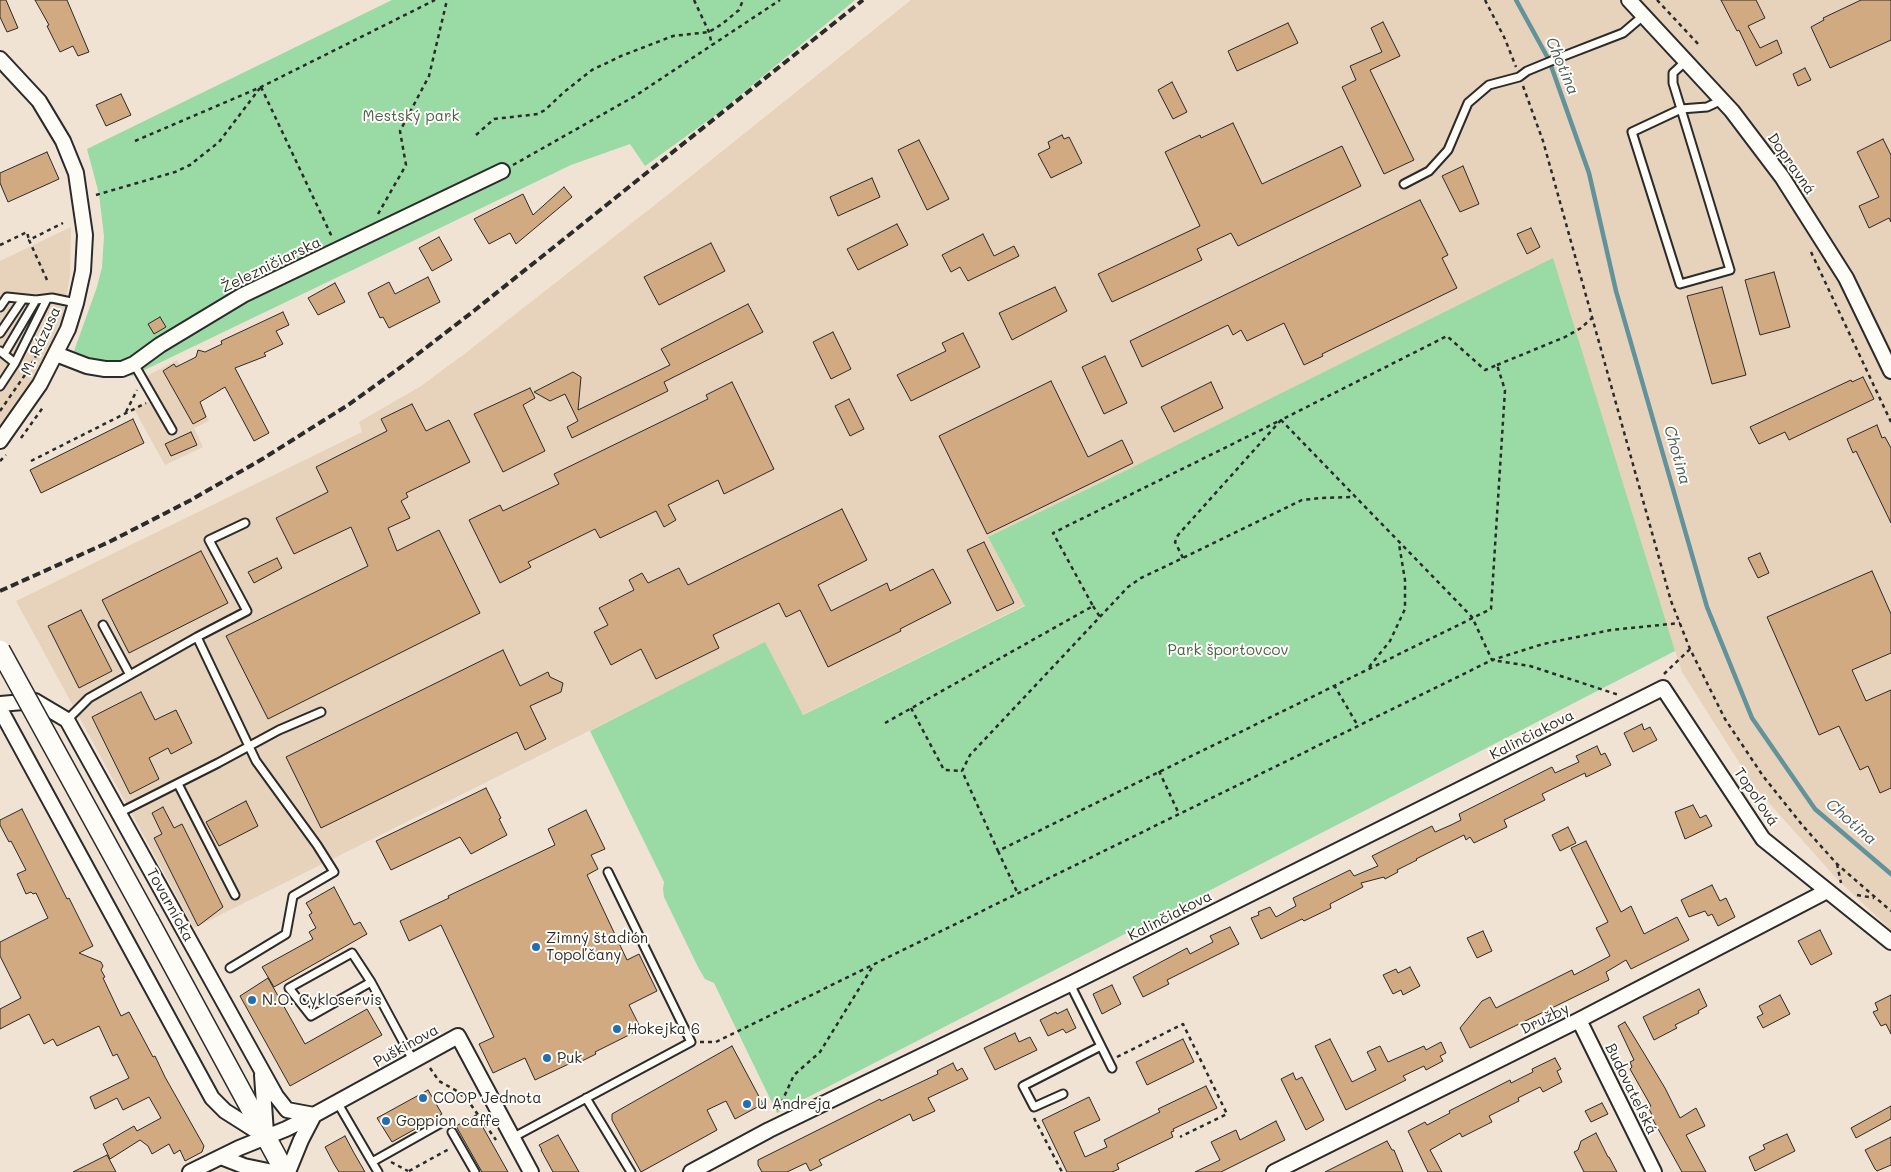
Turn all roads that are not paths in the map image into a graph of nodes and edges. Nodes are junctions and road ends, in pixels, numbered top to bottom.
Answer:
1 (1629, 0) edge
2 (1643, 16) junction
3 (0, 59) edge
4 (1686, 61) junction
5 (1722, 100) junction
6 (1681, 109) junction
7 (502, 171) road end
8 (1404, 184) dead end
9 (4, 296) edge
10 (23, 299) junction
11 (47, 299) junction
12 (36, 300) junction
13 (76, 302) junction
14 (0, 307) edge
15 (0, 333) edge
16 (2, 352) edge
17 (56, 354) junction
18 (15, 363) junction
19 (134, 364) junction
20 (1891, 371) edge
21 (0, 386) edge
22 (172, 430) dead end
23 (3, 441) edge
24 (245, 523) dead end
25 (103, 625) dead end
26 (197, 637) junction
27 (0, 650) edge
28 (130, 675) junction
29 (1663, 688) joint
30 (0, 704) edge
31 (0, 709) edge
32 (321, 712) dead end
33 (67, 720) junction
34 (249, 747) junction
35 (178, 784) junction
36 (119, 813) junction
37 (608, 872) dead end
38 (1827, 891) junction
39 (235, 896) dead end
40 (1891, 942) edge
41 (230, 968) dead end
42 (371, 982) junction
43 (1070, 984) junction
44 (1579, 1020) junction
45 (1101, 1046) junction
46 (417, 1058) junction
47 (1110, 1064) road end
48 (262, 1072) junction
49 (1063, 1094) dead end
50 (586, 1098) junction
51 (337, 1102) junction
52 (314, 1115) junction
53 (443, 1122) dead end
54 (452, 1132) dead end
55 (266, 1137) junction
56 (513, 1139) junction
57 (221, 1157) junction
58 (372, 1162) junction
59 (190, 1172) edge
60 (273, 1172) edge
61 (287, 1172) edge
62 (378, 1172) edge
63 (475, 1172) edge
64 (531, 1172) edge
65 (631, 1172) edge
66 (691, 1172) edge
67 (1274, 1172) edge
68 (1654, 1172) edge

1 - 2 street, Dopravná
2 - 4 street, Dopravná
2 - 8 lane
3 - 13 street, M. Rázusa
4 - 5 street, Dopravná
4 - 6 lane
5 - 6 lane
5 - 20 street, Dopravná
6 - 6 lane
7 - 19 street, Železničiarska
9 - 10 lane
9 - 14 lane
10 - 12 lane
10 - 15 lane
11 - 12 lane
11 - 13 lane
11 - 18 lane
12 - 16 lane
13 - 17 street, M. Rázusa
16 - 18 lane
17 - 19 street, Železničiarska
17 - 23 street, M. Rázusa
18 - 21 lane
19 - 22 lane
24 - 26 lane
25 - 28 lane
26 - 28 lane
26 - 34 lane
27 - 55 main road, Tovarnícka, bridge
28 - 33 lane
29 - 38 street, Topoľová
29 - 43 street, Kalinčiakova
30 - 33 street
31 - 55 street, Tovarnícka
32 - 34 lane
33 - 36 street, Tovarnícka
34 - 35 lane
34 - 41 lane
35 - 36 lane
35 - 39 lane
36 - 48 street, Tovarnícka
37 - 50 lane
38 - 40 street, Topoľová
38 - 44 street, Družby
42 - 42 lane
42 - 46 lane
43 - 45 lane
43 - 66 street, Kalinčiakova
44 - 67 street, Družby
44 - 68 street, Budovateľská
45 - 47 lane
45 - 49 lane
46 - 51 street, Puškinova
46 - 56 street, Puškinova
48 - 52 street
48 - 55 street, Tovarnícka
50 - 56 lane
50 - 65 lane
51 - 52 street, Puškinova
51 - 58 lane
52 - 55 street, Puškinova
52 - 61 street
53 - 58 lane
54 - 63 lane
55 - 57 street, Puškinova
55 - 61 main road, Tovarnícka
56 - 64 street, Puškinova
57 - 59 street, Puškinova
57 - 60 street
58 - 62 lane

